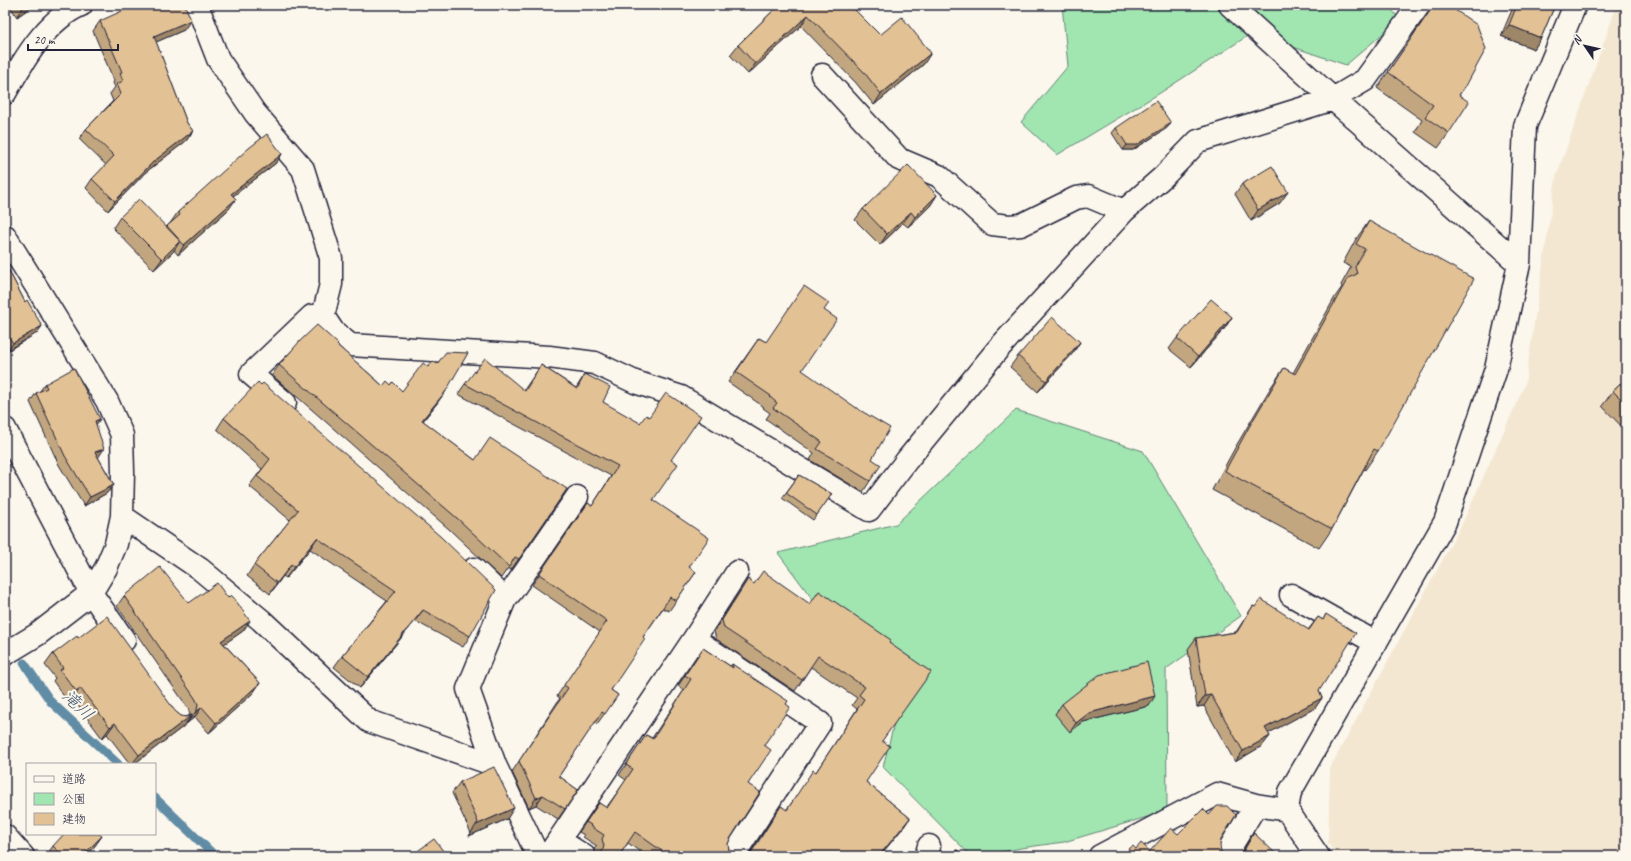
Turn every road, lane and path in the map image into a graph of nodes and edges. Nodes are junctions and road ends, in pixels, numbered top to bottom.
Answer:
1 (82, 5) edge
2 (197, 5) edge
3 (1230, 5) edge
4 (1419, 5) edge
5 (1575, 5) edge
6 (822, 76) dead end
7 (5, 93) edge
8 (1333, 99) junction
9 (1124, 211) junction
10 (5, 236) edge
11 (1519, 264) junction
12 (322, 316) junction
13 (299, 415) edge
14 (5, 429) edge
15 (577, 497) dead end
16 (122, 516) junction
17 (459, 555) edge
18 (737, 572) dead end
19 (90, 593) junction
20 (1291, 595) dead end
21 (505, 599) junction
22 (694, 639) junction
23 (1376, 643) junction
24 (5, 654) edge
25 (136, 657) edge
26 (495, 765) junction
27 (1256, 805) junction
28 (1287, 810) junction
29 (5, 836) edge
30 (553, 848) edge
31 (23, 856) edge
32 (538, 856) edge
33 (584, 856) edge
34 (733, 856) edge
35 (1100, 856) edge
36 (1225, 856) edge
37 (1318, 856) edge

1 - 7 street
2 - 12 street
3 - 8 street
4 - 8 street
5 - 11 street
6 - 9 street
8 - 9 street
8 - 11 street
9 - 12 street
10 - 16 street
11 - 23 street
12 - 13 street
14 - 19 street
15 - 21 street
16 - 19 street
16 - 26 street
17 - 21 street
18 - 22 street
19 - 24 street
19 - 25 street
20 - 23 street
21 - 26 street
22 - 30 street
22 - 34 street
23 - 28 street
26 - 32 street
27 - 28 street
27 - 35 street
27 - 36 street
28 - 37 street
29 - 31 street
30 - 33 street

